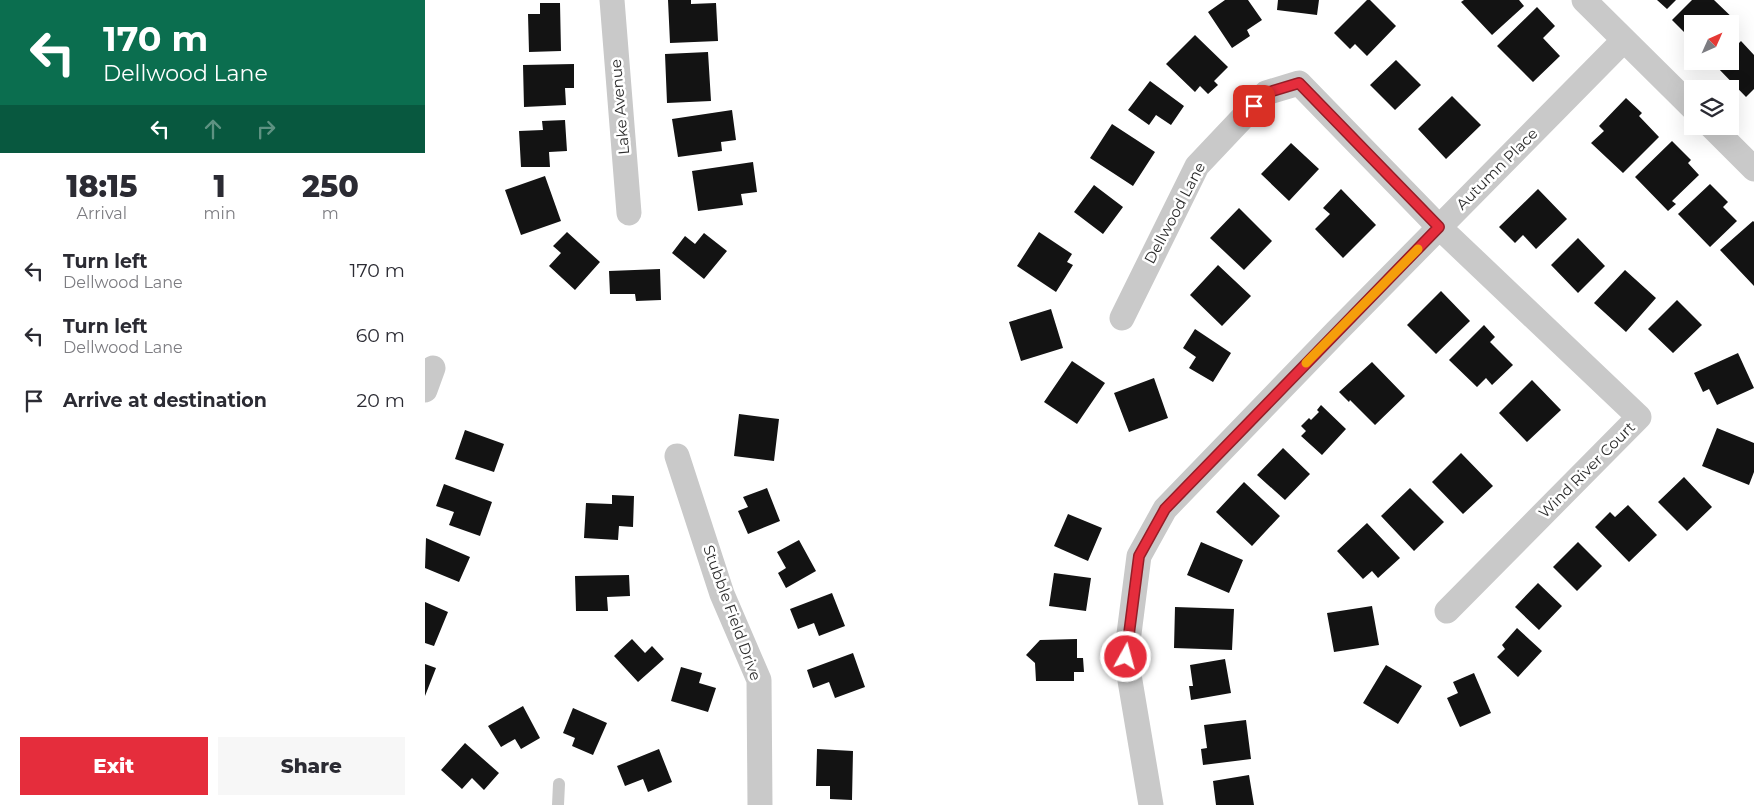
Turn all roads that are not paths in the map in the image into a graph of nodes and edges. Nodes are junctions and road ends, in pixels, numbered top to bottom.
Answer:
1 (612, 0) edge
2 (1585, 0) edge
3 (1624, 40) junction
4 (1684, 99) edge
5 (1720, 135) edge
6 (1754, 169) edge
7 (629, 213) dead end
8 (1439, 227) junction
9 (1122, 318) dead end
10 (677, 456) dead end
11 (1447, 611) dead end
12 (559, 784) dead end
13 (558, 805) edge
14 (760, 805) edge
15 (1151, 805) edge

1 - 7 street, Lake Avenue
2 - 3 street
3 - 4 street
3 - 8 street, Autumn Place
5 - 6 street
8 - 9 street, Dellwood Lane
8 - 11 street, Wind River Court
8 - 15 street, Autumn Place
10 - 14 street, Stubble Field Drive
12 - 13 lane

